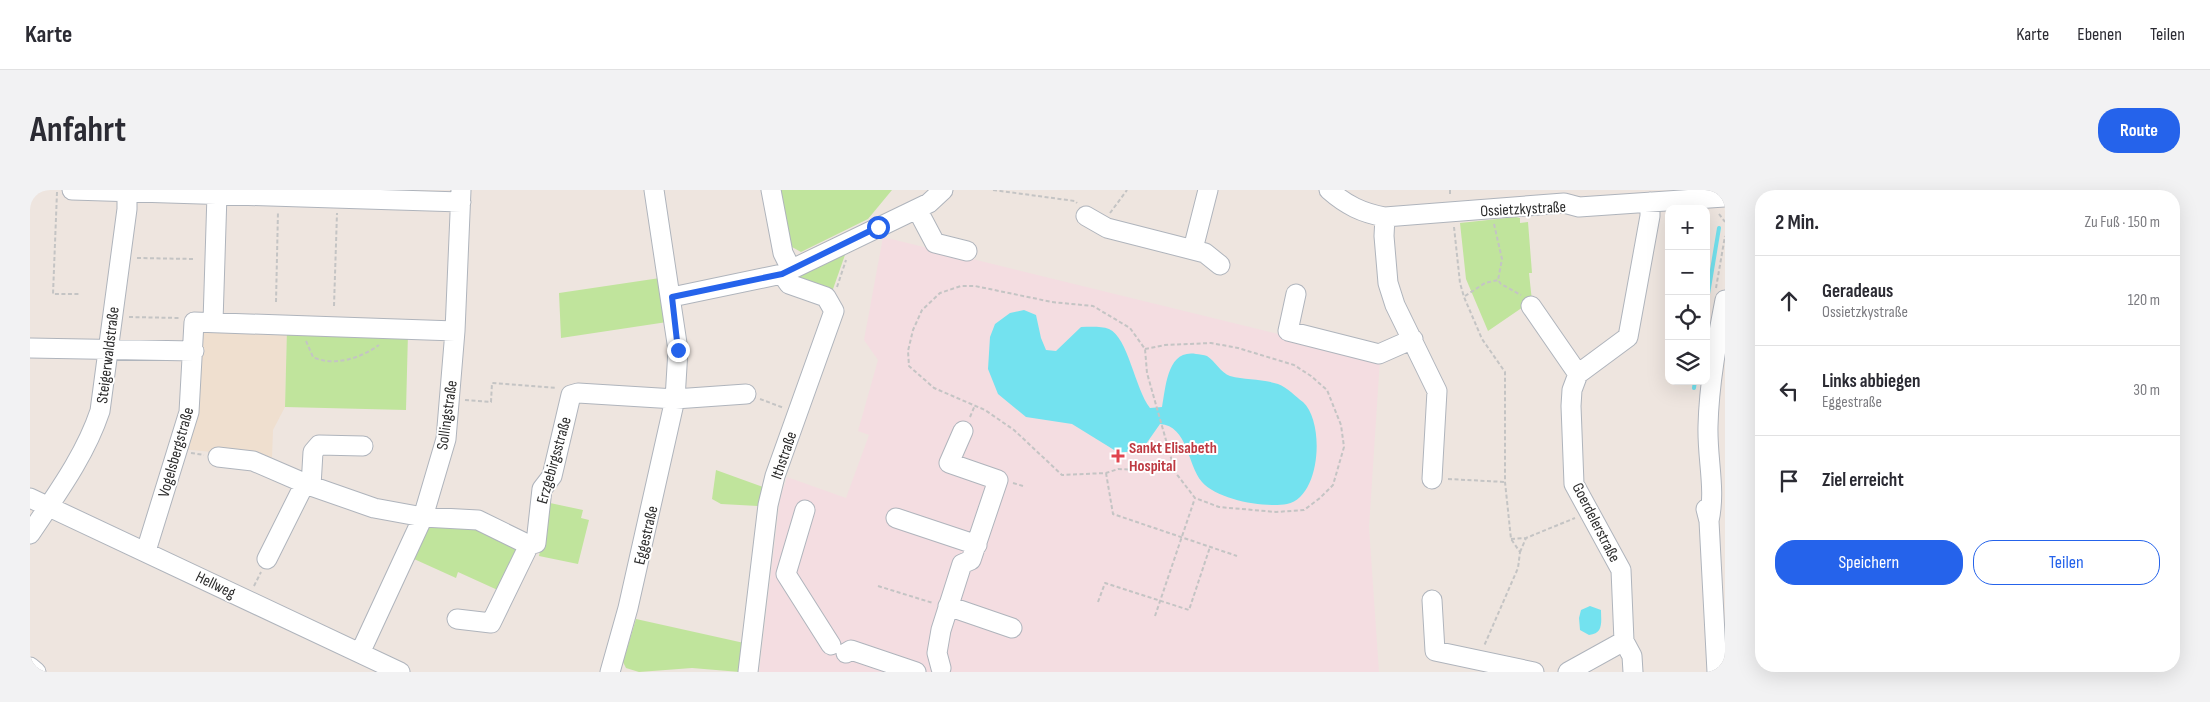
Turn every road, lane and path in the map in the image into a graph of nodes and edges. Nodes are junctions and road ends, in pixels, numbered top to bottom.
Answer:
1 (57, 190) edge
2 (72, 190) edge
3 (654, 190) edge
4 (771, 190) edge
5 (943, 190) edge
6 (993, 190) edge
7 (1127, 190) edge
8 (1208, 190) edge
9 (1329, 190) edge
10 (128, 191) junction
11 (217, 194) junction
12 (278, 196) junction
13 (461, 196) edge
14 (1562, 196) edge
15 (1725, 197) edge
16 (338, 198) junction
17 (1650, 202) junction
18 (917, 209) junction
19 (1492, 209) junction
20 (1452, 212) junction
21 (1086, 216) joint
22 (1385, 217) junction
23 (1107, 228) junction
24 (849, 241) junction
25 (1193, 249) junction
26 (967, 251) dead end
27 (121, 257) junction
28 (194, 259) dead end
29 (1220, 265) dead end
30 (787, 272) junction
31 (1498, 280) junction
32 (80, 294) dead end
33 (1296, 294) dead end
34 (672, 297) junction
35 (1464, 297) junction
36 (1725, 300) edge
37 (276, 302) dead end
38 (832, 304) junction
39 (334, 306) dead end
40 (1531, 306) joint
41 (112, 317) junction
42 (194, 322) junction
43 (213, 322) junction
44 (306, 326) junction
45 (392, 329) junction
46 (455, 331) junction
47 (1413, 339) junction
48 (30, 348) edge
49 (108, 349) junction
50 (1145, 349) junction
51 (194, 351) junction
52 (1578, 374) junction
53 (746, 394) joint
54 (571, 395) junction
55 (450, 399) junction
56 (675, 399) junction
57 (798, 413) junction
58 (963, 431) dead end
59 (363, 446) dead end
60 (177, 451) junction
61 (218, 456) joint
62 (1175, 472) junction
63 (1106, 473) junction
64 (1432, 479) joint
65 (1505, 482) junction
66 (308, 485) junction
67 (30, 498) edge
68 (1195, 498) junction
69 (48, 506) junction
70 (805, 510) dead end
71 (1589, 512) junction
72 (423, 517) junction
73 (896, 518) dead end
74 (30, 534) edge
75 (1182, 537) junction
76 (1526, 538) junction
77 (1512, 539) junction
78 (529, 544) junction
79 (977, 544) junction
80 (1210, 547) junction
81 (146, 551) junction
82 (1520, 552) junction
83 (1237, 556) dead end
84 (267, 559) joint
85 (878, 586) dead end
86 (248, 600) junction
87 (1432, 600) dead end
88 (1160, 601) junction
89 (1098, 602) dead end
90 (948, 607) junction
91 (1155, 616) dead end
92 (457, 619) dead end
93 (1012, 628) dead end
94 (1624, 641) junction
95 (360, 653) junction
96 (1482, 661) junction
97 (30, 667) edge
98 (613, 671) edge
99 (943, 671) edge
100 (36, 672) edge
101 (400, 672) edge
102 (748, 672) edge
103 (916, 672) edge
104 (1534, 672) edge
105 (1568, 672) edge
106 (1633, 672) edge
107 (1717, 672) edge

1 - 32 path
2 - 10 street
3 - 34 street, Eggestraße
4 - 30 street
5 - 18 street
6 - 21 path
7 - 23 path
8 - 25 street
9 - 22 street, Ossietzkystraße
10 - 11 street
10 - 27 street, Steigerwaldstraße
11 - 12 street
11 - 43 street
12 - 16 street
12 - 37 path
13 - 16 street
13 - 46 street, Sollingstraße
14 - 17 street, Ossietzkystraße
14 - 19 street, Ossietzkystraße
15 - 17 street, Ossietzkystraße
16 - 39 path
17 - 52 street
18 - 24 street
18 - 26 street
19 - 20 street, Ossietzkystraße
19 - 31 path
20 - 22 street, Ossietzkystraße
20 - 35 path
21 - 23 street
22 - 47 street
23 - 25 street
24 - 30 street
24 - 38 path
25 - 29 street
27 - 28 path
27 - 41 street, Steigerwaldstraße
30 - 34 street
30 - 38 street
31 - 35 path
31 - 40 path
33 - 47 street
34 - 56 street, Eggestraße
35 - 65 path
36 - 107 street
38 - 57 street, Ithstraße
40 - 52 street
41 - 42 path
41 - 49 street, Steigerwaldstraße
42 - 43 street
42 - 51 street, Vogelsbergstraße
43 - 44 street
44 - 45 street
44 - 45 path
45 - 46 street
46 - 55 street, Sollingstraße
47 - 64 street
48 - 49 street
49 - 51 street
49 - 69 street, Steigerwaldstraße
50 - 62 path
50 - 63 path
50 - 68 path
51 - 60 street, Vogelsbergstraße
52 - 71 street, Goerdelerstraße
53 - 56 street
53 - 57 path
54 - 55 path
54 - 56 street, Erzgebirgsstraße
54 - 78 street, Erzgebirgsstraße
55 - 72 street, Sollingstraße
56 - 98 street, Eggestraße
57 - 102 street, Ithstraße
58 - 79 street
59 - 66 street
60 - 61 path
60 - 81 street, Vogelsbergstraße
61 - 66 street
62 - 63 path
62 - 68 path
63 - 75 path
64 - 65 path
65 - 77 path
66 - 72 street
66 - 84 street
67 - 69 street, Hellweg
68 - 75 path
69 - 74 street, Steigerwaldstraße
69 - 81 street, Hellweg
70 - 103 street
71 - 76 path
71 - 94 street, Goerdelerstraße
72 - 78 street
72 - 95 street, Sollingstraße
73 - 79 street
75 - 80 path
75 - 88 path
76 - 77 path
76 - 82 path
77 - 82 path
78 - 92 street
79 - 90 street
80 - 83 path
80 - 88 path
81 - 86 street, Hellweg
82 - 96 path
84 - 86 path
85 - 90 path
86 - 95 street, Hellweg
87 - 96 street
88 - 89 path
88 - 91 path
90 - 93 street
90 - 99 street
94 - 105 street
94 - 106 street, Goerdelerstraße
95 - 101 street, Hellweg
96 - 104 street
97 - 100 street

